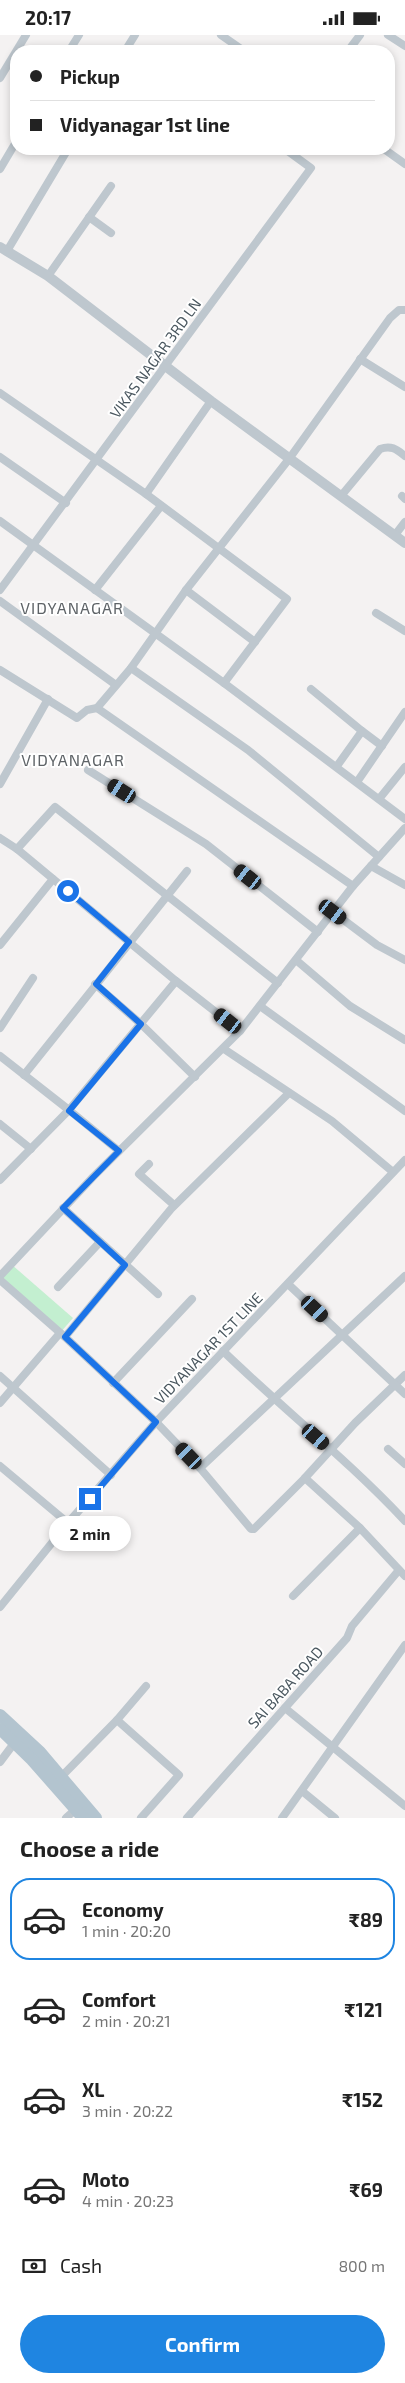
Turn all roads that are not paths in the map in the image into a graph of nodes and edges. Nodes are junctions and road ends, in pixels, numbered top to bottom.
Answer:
1 (221, 35) edge
2 (388, 35) edge
3 (235, 45) edge
4 (405, 46) edge
5 (10, 61) edge
6 (0, 78) edge
7 (10, 152) edge
8 (64, 155) edge
9 (293, 155) edge
10 (393, 155) edge
11 (405, 163) edge
12 (0, 169) edge
13 (111, 186) dead end
14 (89, 217) junction
15 (111, 233) dead end
16 (4, 249) edge
17 (48, 275) junction
18 (405, 310) edge
19 (360, 359) junction
20 (166, 366) junction
21 (405, 387) edge
22 (0, 393) edge
23 (211, 401) junction
24 (405, 456) edge
25 (0, 457) edge
26 (289, 459) junction
27 (98, 460) junction
28 (146, 494) junction
29 (341, 496) junction
30 (66, 503) junction
31 (161, 505) junction
32 (0, 521) edge
33 (405, 522) edge
34 (395, 535) junction
35 (405, 543) edge
36 (34, 546) junction
37 (220, 550) junction
38 (0, 590) edge
39 (95, 590) junction
40 (186, 590) junction
41 (0, 601) edge
42 (376, 613) dead end
43 (405, 631) edge
44 (155, 634) junction
45 (254, 642) junction
46 (131, 669) junction
47 (0, 670) edge
48 (224, 683) junction
49 (116, 685) junction
50 (311, 689) dead end
51 (48, 699) junction
52 (97, 708) junction
53 (405, 712) edge
54 (362, 731) junction
55 (382, 746) junction
56 (338, 766) junction
57 (405, 767) edge
58 (88, 771) dead end
59 (358, 782) junction
60 (0, 783) edge
61 (379, 799) junction
62 (405, 819) edge
63 (405, 828) edge
64 (0, 839) edge
65 (17, 849) junction
66 (379, 857) junction
67 (371, 866) junction
68 (187, 871) dead end
69 (53, 879) junction
70 (405, 885) edge
71 (353, 887) junction
72 (167, 895) junction
73 (333, 912) junction
74 (318, 932) junction
75 (129, 942) junction
76 (0, 945) edge
77 (405, 959) edge
78 (296, 960) junction
79 (33, 978) dead end
80 (176, 981) junction
81 (278, 983) junction
82 (96, 984) junction
83 (260, 1006) junction
84 (141, 1024) junction
85 (0, 1028) edge
86 (240, 1031) junction
87 (405, 1040) edge
88 (224, 1049) junction
89 (0, 1056) edge
90 (24, 1075) junction
91 (196, 1077) junction
92 (288, 1093) junction
93 (69, 1111) junction
94 (405, 1111) edge
95 (0, 1124) edge
96 (31, 1149) junction
97 (119, 1151) junction
98 (405, 1160) edge
99 (149, 1164) dead end
100 (393, 1173) junction
101 (0, 1180) edge
102 (174, 1205) junction
103 (63, 1208) junction
104 (100, 1242) junction
105 (125, 1265) junction
106 (405, 1276) edge
107 (0, 1278) edge
108 (288, 1284) junction
109 (58, 1287) dead end
110 (158, 1294) dead end
111 (192, 1299) dead end
112 (63, 1335) junction
113 (342, 1335) junction
114 (223, 1351) junction
115 (0, 1375) edge
116 (405, 1375) edge
117 (113, 1383) junction
118 (395, 1385) junction
119 (14, 1386) junction
120 (405, 1395) edge
121 (273, 1399) junction
122 (0, 1403) edge
123 (156, 1422) junction
124 (331, 1449) junction
125 (388, 1449) dead end
126 (405, 1464) edge
127 (0, 1466) edge
128 (200, 1468) junction
129 (111, 1475) junction
130 (305, 1478) junction
131 (405, 1521) edge
132 (68, 1523) junction
133 (360, 1528) junction
134 (402, 1573) edge
135 (293, 1596) dead end
136 (0, 1607) edge
137 (405, 1645) edge
138 (146, 1686) dead end
139 (284, 1708) junction
140 (0, 1715) edge
141 (116, 1720) junction
142 (0, 1729) edge
143 (14, 1742) junction
144 (332, 1748) junction
145 (0, 1762) edge
146 (61, 1777) junction
147 (302, 1791) junction
148 (405, 1806) edge
149 (80, 1813) edge
150 (66, 1818) edge
151 (96, 1818) edge
152 (141, 1818) edge
153 (187, 1818) edge
154 (282, 1818) edge
155 (335, 1818) edge

1 - 3 street
2 - 4 street
5 - 6 street
7 - 12 street
8 - 16 street
9 - 20 street, VIKAS NAGAR 3RD LN
10 - 11 street
13 - 14 street
14 - 15 street
14 - 17 street
16 - 17 street
17 - 20 street
18 - 19 street
19 - 21 street
19 - 26 street
20 - 23 street
20 - 27 street, VIKAS NAGAR 3RD LN
22 - 27 street
23 - 26 street
23 - 28 street
24 - 29 street
25 - 30 street
26 - 29 street
26 - 37 street
27 - 28 street
27 - 30 street, VIKAS NAGAR 3RD LN
28 - 31 street
29 - 34 street
30 - 36 street, VIKAS NAGAR 3RD LN
31 - 37 street
31 - 39 street
32 - 36 street
33 - 34 street
34 - 35 street
36 - 38 street, VIKAS NAGAR 3RD LN
36 - 39 street
37 - 40 street
37 - 45 street
39 - 44 street
40 - 44 street
40 - 45 street
41 - 49 street
42 - 43 street
44 - 46 street
44 - 48 street
45 - 48 street
46 - 49 street
46 - 66 street
47 - 51 street
48 - 56 street
49 - 52 street
50 - 54 street
51 - 52 street
51 - 60 street
52 - 71 street
53 - 55 street
54 - 55 street
54 - 56 street
55 - 59 street
56 - 59 street
57 - 61 street
58 - 74 street
59 - 61 street
61 - 62 street
63 - 66 street
64 - 65 street
65 - 69 street
65 - 72 street
66 - 67 street
67 - 70 street
67 - 71 street
68 - 72 street
69 - 75 street
69 - 76 street
71 - 73 street
72 - 75 street
72 - 81 street
73 - 74 street
73 - 77 street
74 - 78 street
75 - 80 street
75 - 82 street
78 - 81 street
78 - 87 street
79 - 85 street
80 - 84 street
80 - 86 street
81 - 83 street
82 - 84 street
82 - 90 street
83 - 86 street
83 - 94 street
84 - 91 street
84 - 93 street
86 - 88 street
88 - 91 street
88 - 92 street
89 - 90 street
90 - 93 street
91 - 97 street
92 - 100 street
92 - 102 street
93 - 96 street
93 - 97 street
95 - 96 street
96 - 101 street
97 - 103 street
98 - 100 street, VIDYANAGAR 1ST LINE
99 - 102 street
100 - 108 street, VIDYANAGAR 1ST LINE
102 - 105 street
103 - 104 street
103 - 107 street
104 - 105 street
104 - 109 street
105 - 110 street
105 - 112 street
106 - 113 street
107 - 112 street
108 - 113 street
108 - 114 street, VIDYANAGAR 1ST LINE
111 - 117 street
112 - 117 street
112 - 119 street
113 - 118 street
113 - 121 street
114 - 121 street
114 - 123 street, VIDYANAGAR 1ST LINE
115 - 119 street
116 - 118 street
117 - 123 street
118 - 120 street
118 - 124 street
119 - 122 street
119 - 129 street
121 - 124 street
121 - 128 street
123 - 128 street
123 - 129 street, VIDYANAGAR 1ST LINE
124 - 130 street
124 - 131 street
125 - 126 street
127 - 132 street
128 - 130 street
129 - 132 street, VIDYANAGAR 1ST LINE
130 - 133 street
132 - 136 street, VIDYANAGAR 1ST LINE
133 - 134 street
133 - 135 street
134 - 139 street, SAI BABA ROAD
137 - 144 street
138 - 141 street
139 - 144 street
139 - 153 street, SAI BABA ROAD
140 - 146 main road
141 - 146 street
141 - 152 street
142 - 143 main road
143 - 145 street
143 - 149 main road
144 - 147 street
144 - 148 street
146 - 151 main road
147 - 154 street
147 - 155 street
149 - 150 street

